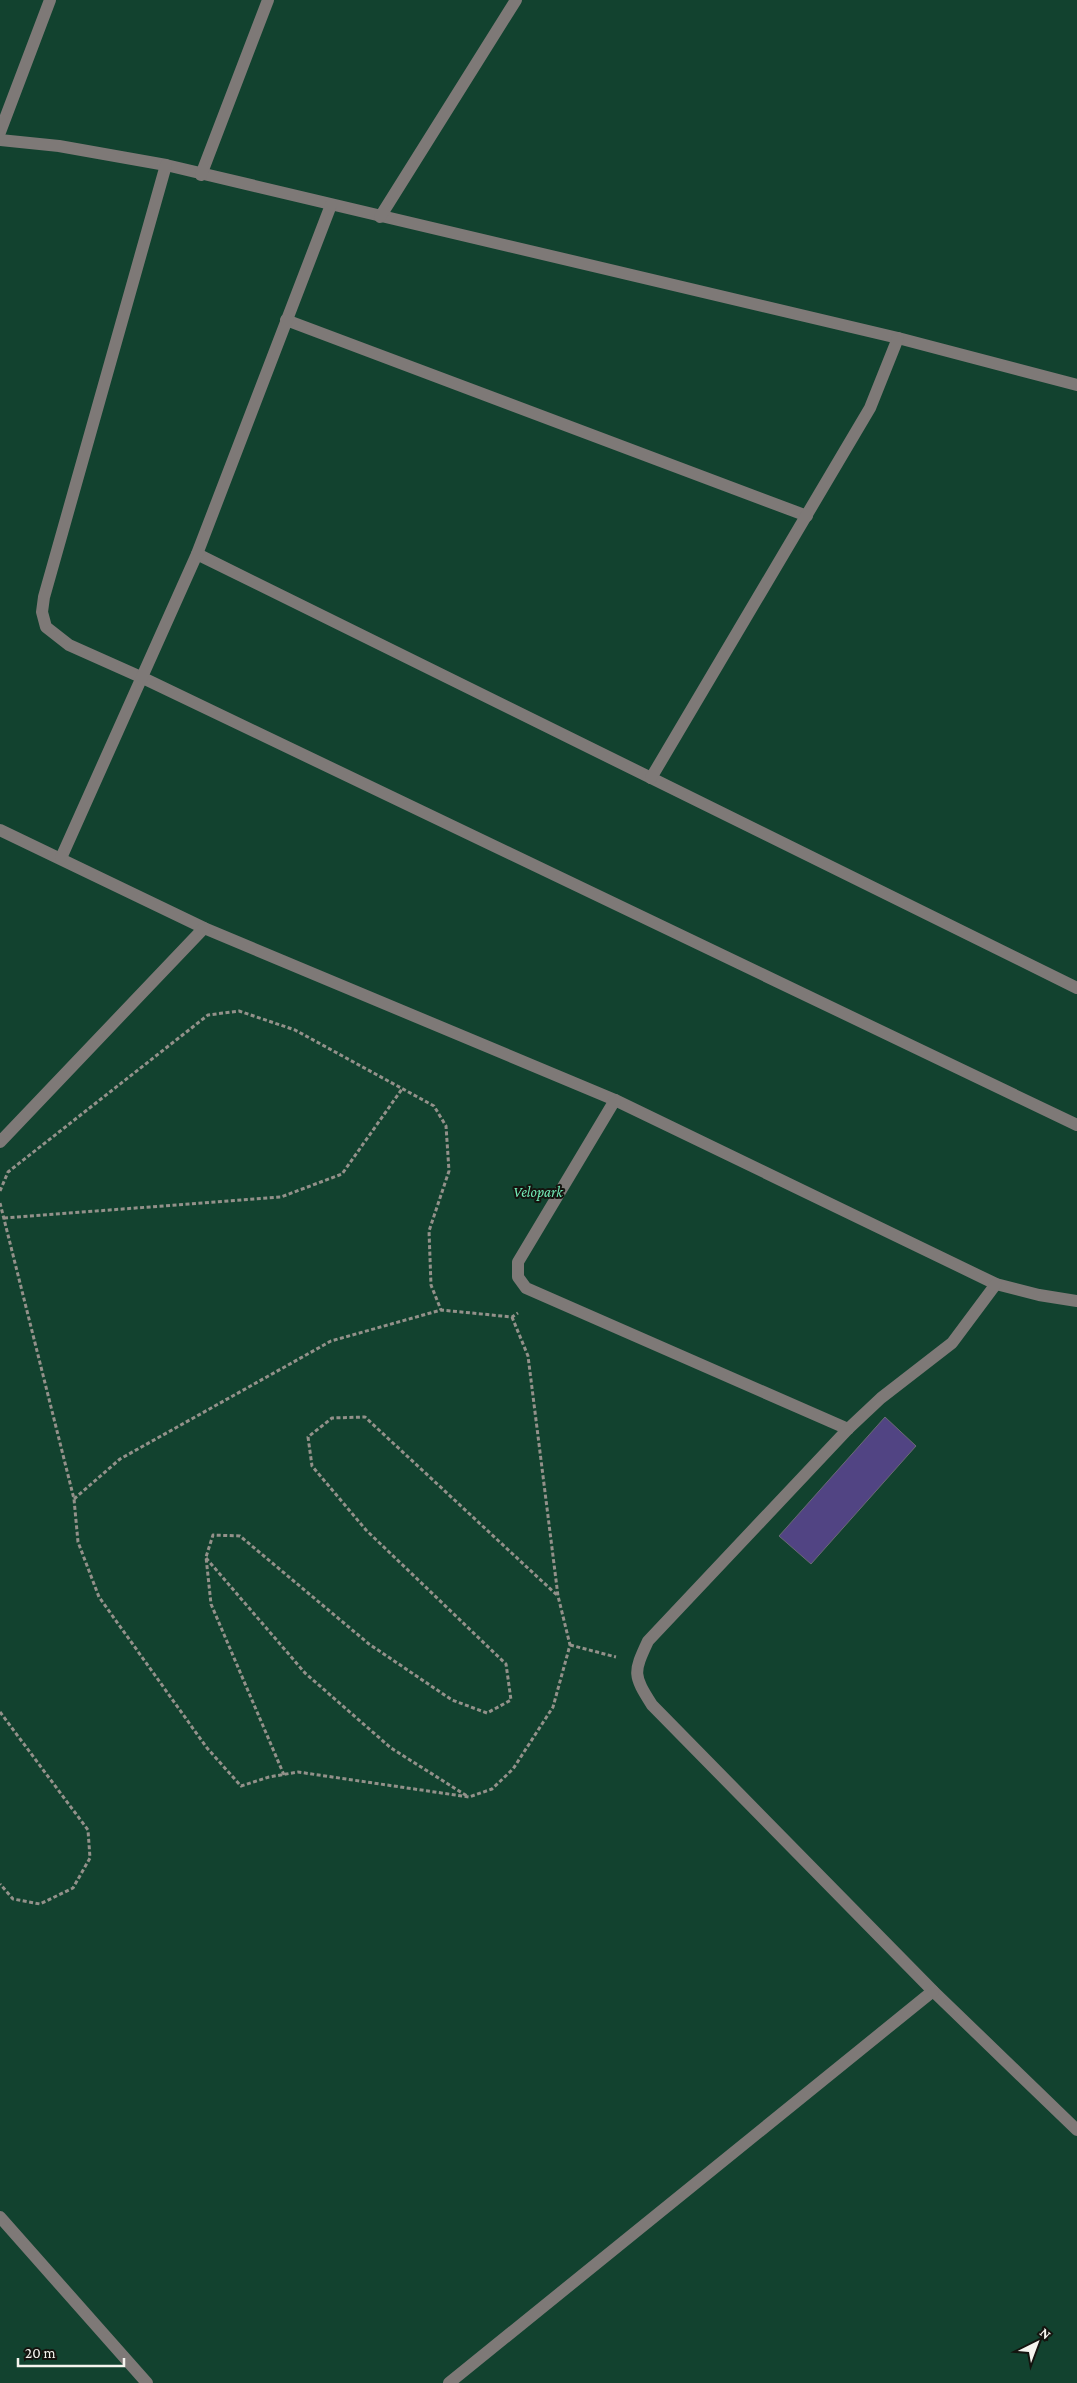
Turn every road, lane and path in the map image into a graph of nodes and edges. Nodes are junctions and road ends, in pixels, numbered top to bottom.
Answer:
1 (50, 0) edge
2 (268, 0) edge
3 (516, 0) edge
4 (0, 132) edge
5 (0, 140) edge
6 (166, 165) junction
7 (201, 174) junction
8 (330, 205) junction
9 (380, 217) junction
10 (286, 320) junction
11 (898, 338) junction
12 (1077, 385) edge
13 (806, 516) junction
14 (197, 554) junction
15 (143, 678) junction
16 (651, 778) junction
17 (0, 830) edge
18 (61, 858) junction
19 (204, 928) junction
20 (1077, 988) edge
21 (402, 1089) junction
22 (615, 1100) junction
23 (1077, 1125) edge
24 (0, 1142) edge
25 (4, 1169) dead end
26 (8, 1172) junction
27 (0, 1191) edge
28 (0, 1203) edge
29 (4, 1218) junction
30 (996, 1284) junction
31 (544, 1296) junction
32 (1077, 1301) edge
33 (441, 1310) junction
34 (512, 1317) junction
35 (848, 1429) junction
36 (74, 1499) junction
37 (206, 1557) junction
38 (558, 1596) junction
39 (570, 1645) junction
40 (638, 1664) junction
41 (0, 1712) edge
42 (284, 1775) junction
43 (469, 1797) junction
44 (0, 1884) edge
45 (933, 1991) junction
46 (1077, 2130) edge
47 (0, 2218) edge
48 (147, 2383) edge
49 (449, 2383) edge

1 - 4 lane
2 - 7 lane
3 - 9 lane
5 - 6 lane
6 - 7 lane
6 - 15 lane
7 - 8 lane
8 - 9 lane
8 - 10 lane
9 - 11 lane
10 - 13 lane
10 - 14 lane
11 - 12 lane
11 - 13 lane
13 - 16 lane
14 - 15 lane
14 - 16 lane
15 - 18 lane
15 - 23 lane
16 - 20 lane
17 - 18 lane
18 - 19 lane
19 - 22 lane
19 - 24 lane
21 - 26 path
21 - 29 path
21 - 33 path
22 - 30 lane
22 - 31 lane
25 - 26 path
26 - 27 path
28 - 29 path
29 - 36 path
30 - 32 lane
30 - 35 lane
31 - 34 path
31 - 35 lane
33 - 34 path
33 - 36 path
34 - 38 path
35 - 40 lane
36 - 42 path
37 - 38 path
37 - 42 path
37 - 43 path
38 - 39 path
39 - 40 path
39 - 43 path
40 - 45 lane
41 - 44 path
42 - 43 path
45 - 46 lane
45 - 49 lane
47 - 48 lane

